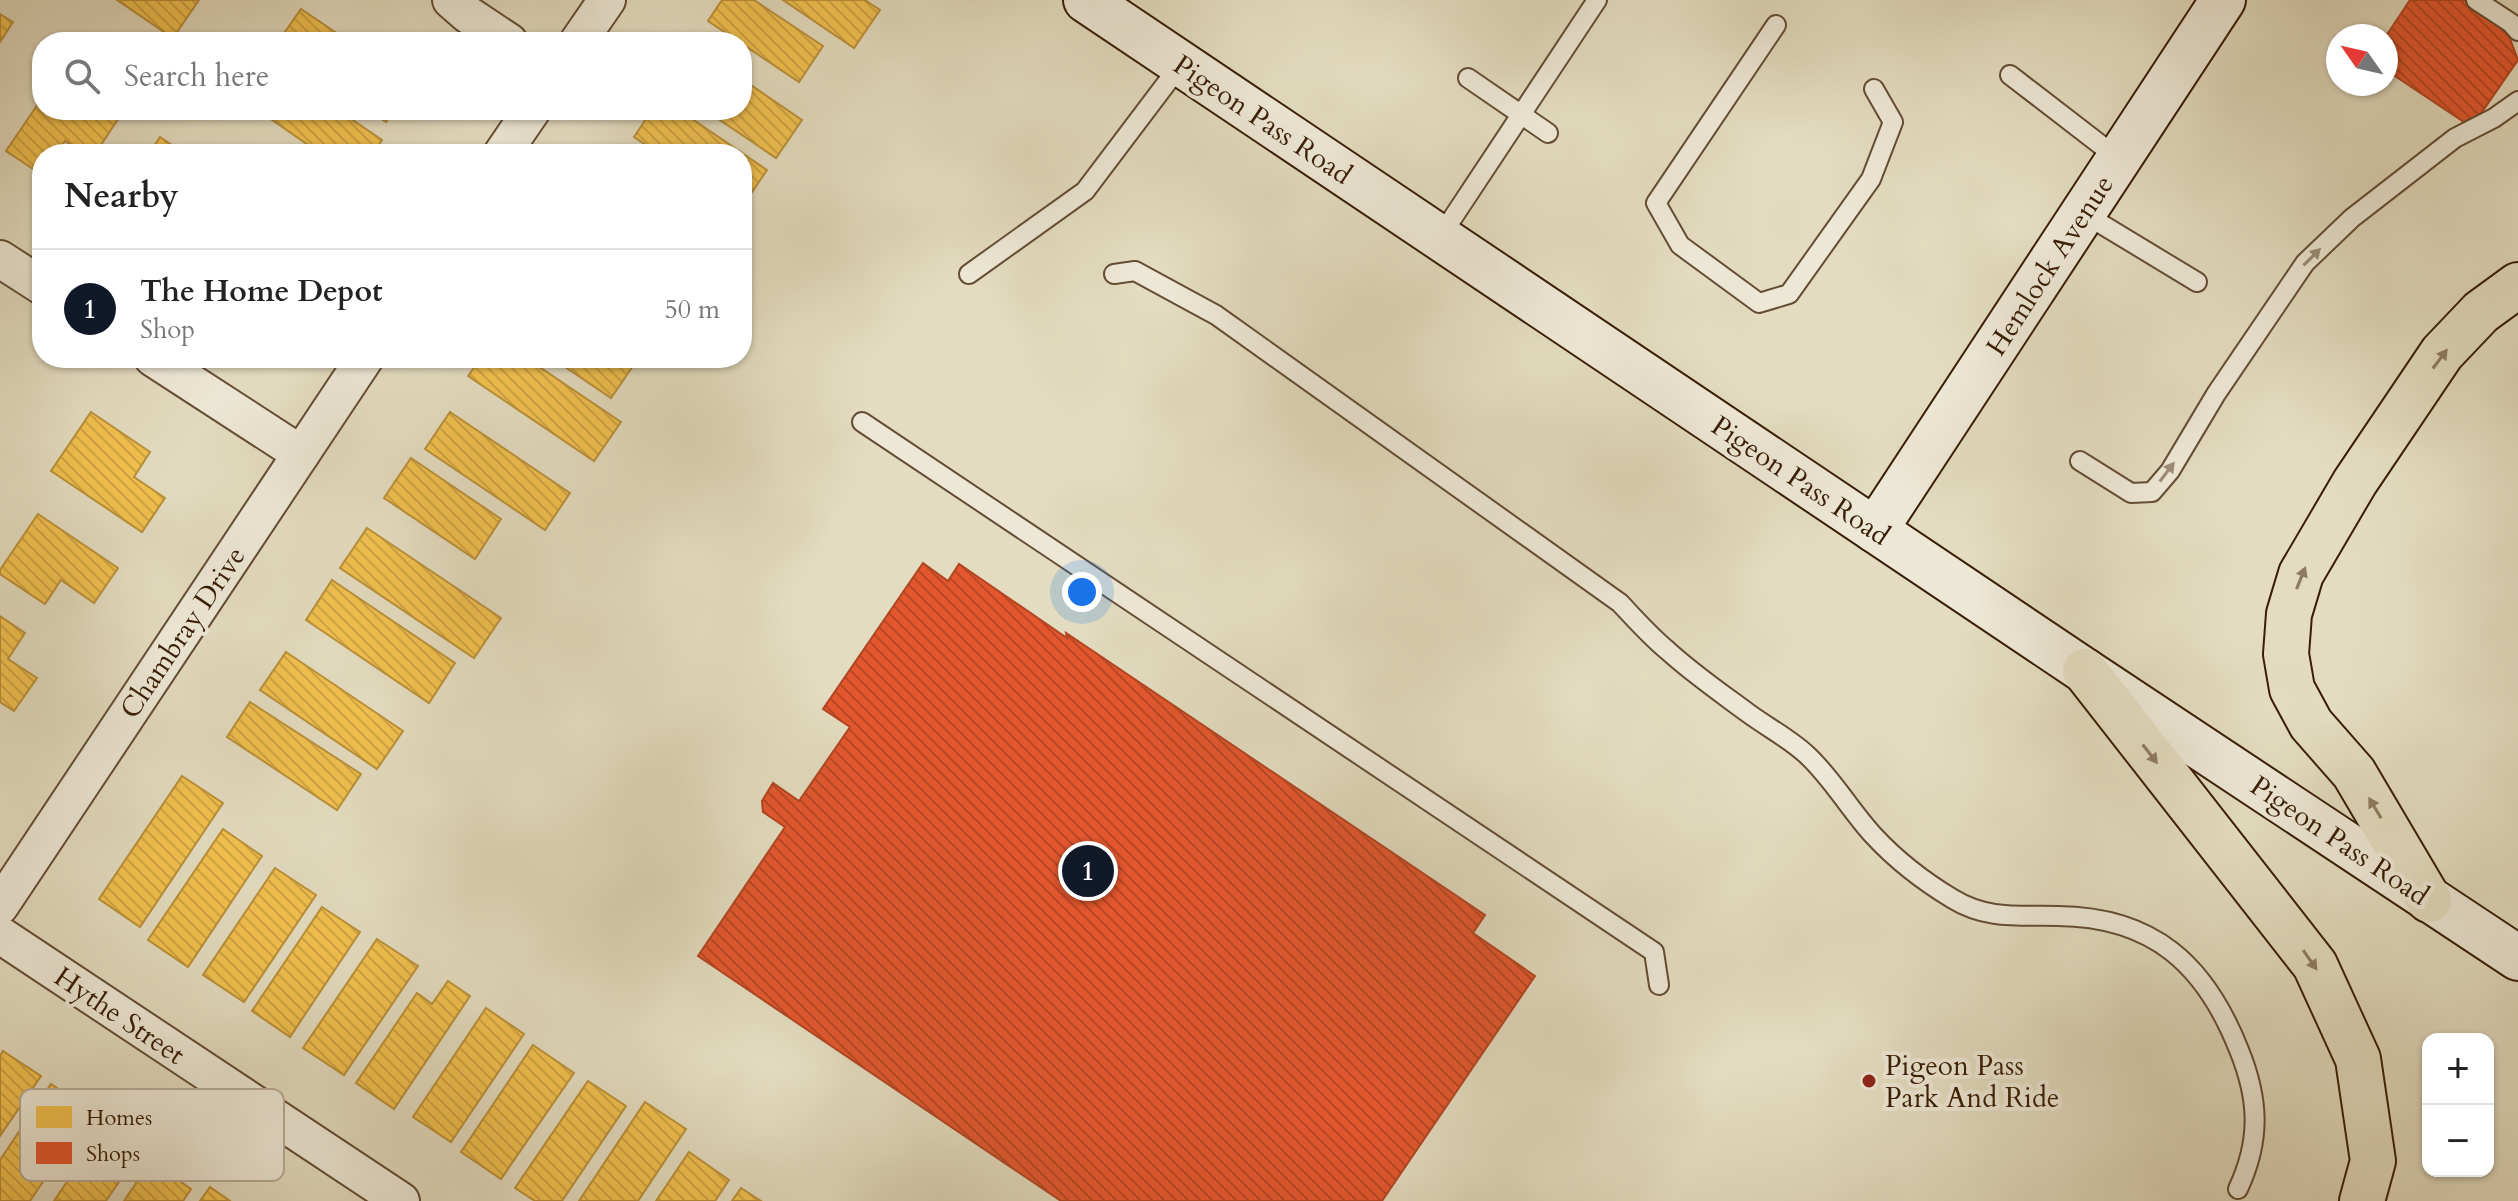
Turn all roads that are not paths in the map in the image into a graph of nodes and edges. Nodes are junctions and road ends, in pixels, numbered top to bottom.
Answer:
1 (451, 0) edge
2 (607, 0) edge
3 (1086, 0) edge
4 (1597, 0) edge
5 (2223, 0) edge
6 (2476, 0) edge
7 (1776, 25) dead end
8 (2518, 31) edge
9 (494, 32) edge
10 (585, 32) edge
11 (1181, 64) junction
12 (2010, 75) dead end
13 (1468, 78) dead end
14 (1874, 89) dead end
15 (2518, 101) edge
16 (1521, 115) junction
17 (525, 120) edge
18 (1548, 133) dead end
19 (509, 144) edge
20 (2119, 159) junction
21 (2083, 213) junction
22 (1440, 237) junction
23 (0, 259) edge
24 (969, 274) dead end
25 (1114, 274) dead end
26 (32, 280) edge
27 (2197, 282) dead end
28 (2518, 285) edge
29 (168, 368) edge
30 (358, 368) edge
31 (862, 422) dead end
32 (301, 454) junction
33 (2080, 461) dead end
34 (1875, 530) junction
35 (2085, 671) junction
36 (2429, 900) junction
37 (0, 906) edge
38 (0, 935) edge
39 (2518, 958) edge
40 (1659, 985) dead end
41 (232, 1089) edge
42 (284, 1123) edge
43 (2238, 1189) dead end
44 (401, 1201) edge
45 (2362, 1201) edge

1 - 9 street
2 - 10 street
3 - 11 main road, Pigeon Pass Road
4 - 16 lane
5 - 20 main road, Hemlock Avenue
6 - 8 lane
7 - 14 lane
11 - 22 main road, Pigeon Pass Road
11 - 24 lane
12 - 20 lane
13 - 16 lane
33 -> 15 lane
16 - 18 lane
16 - 22 lane
17 - 19 street
20 - 21 main road, Hemlock Avenue
21 - 27 lane
21 - 34 main road, Hemlock Avenue
22 - 34 main road, Pigeon Pass Road
23 - 26 street
25 - 43 lane
36 -> 28 highway
29 - 32 street
30 - 32 street, Chambray Drive
31 - 40 lane
32 - 37 street, Chambray Drive
34 - 35 main road, Pigeon Pass Road
35 - 36 main road, Pigeon Pass Road
35 -> 45 highway
36 - 39 main road, Pigeon Pass Road
38 - 41 street, Hythe Street
42 - 44 street, Hythe Street

